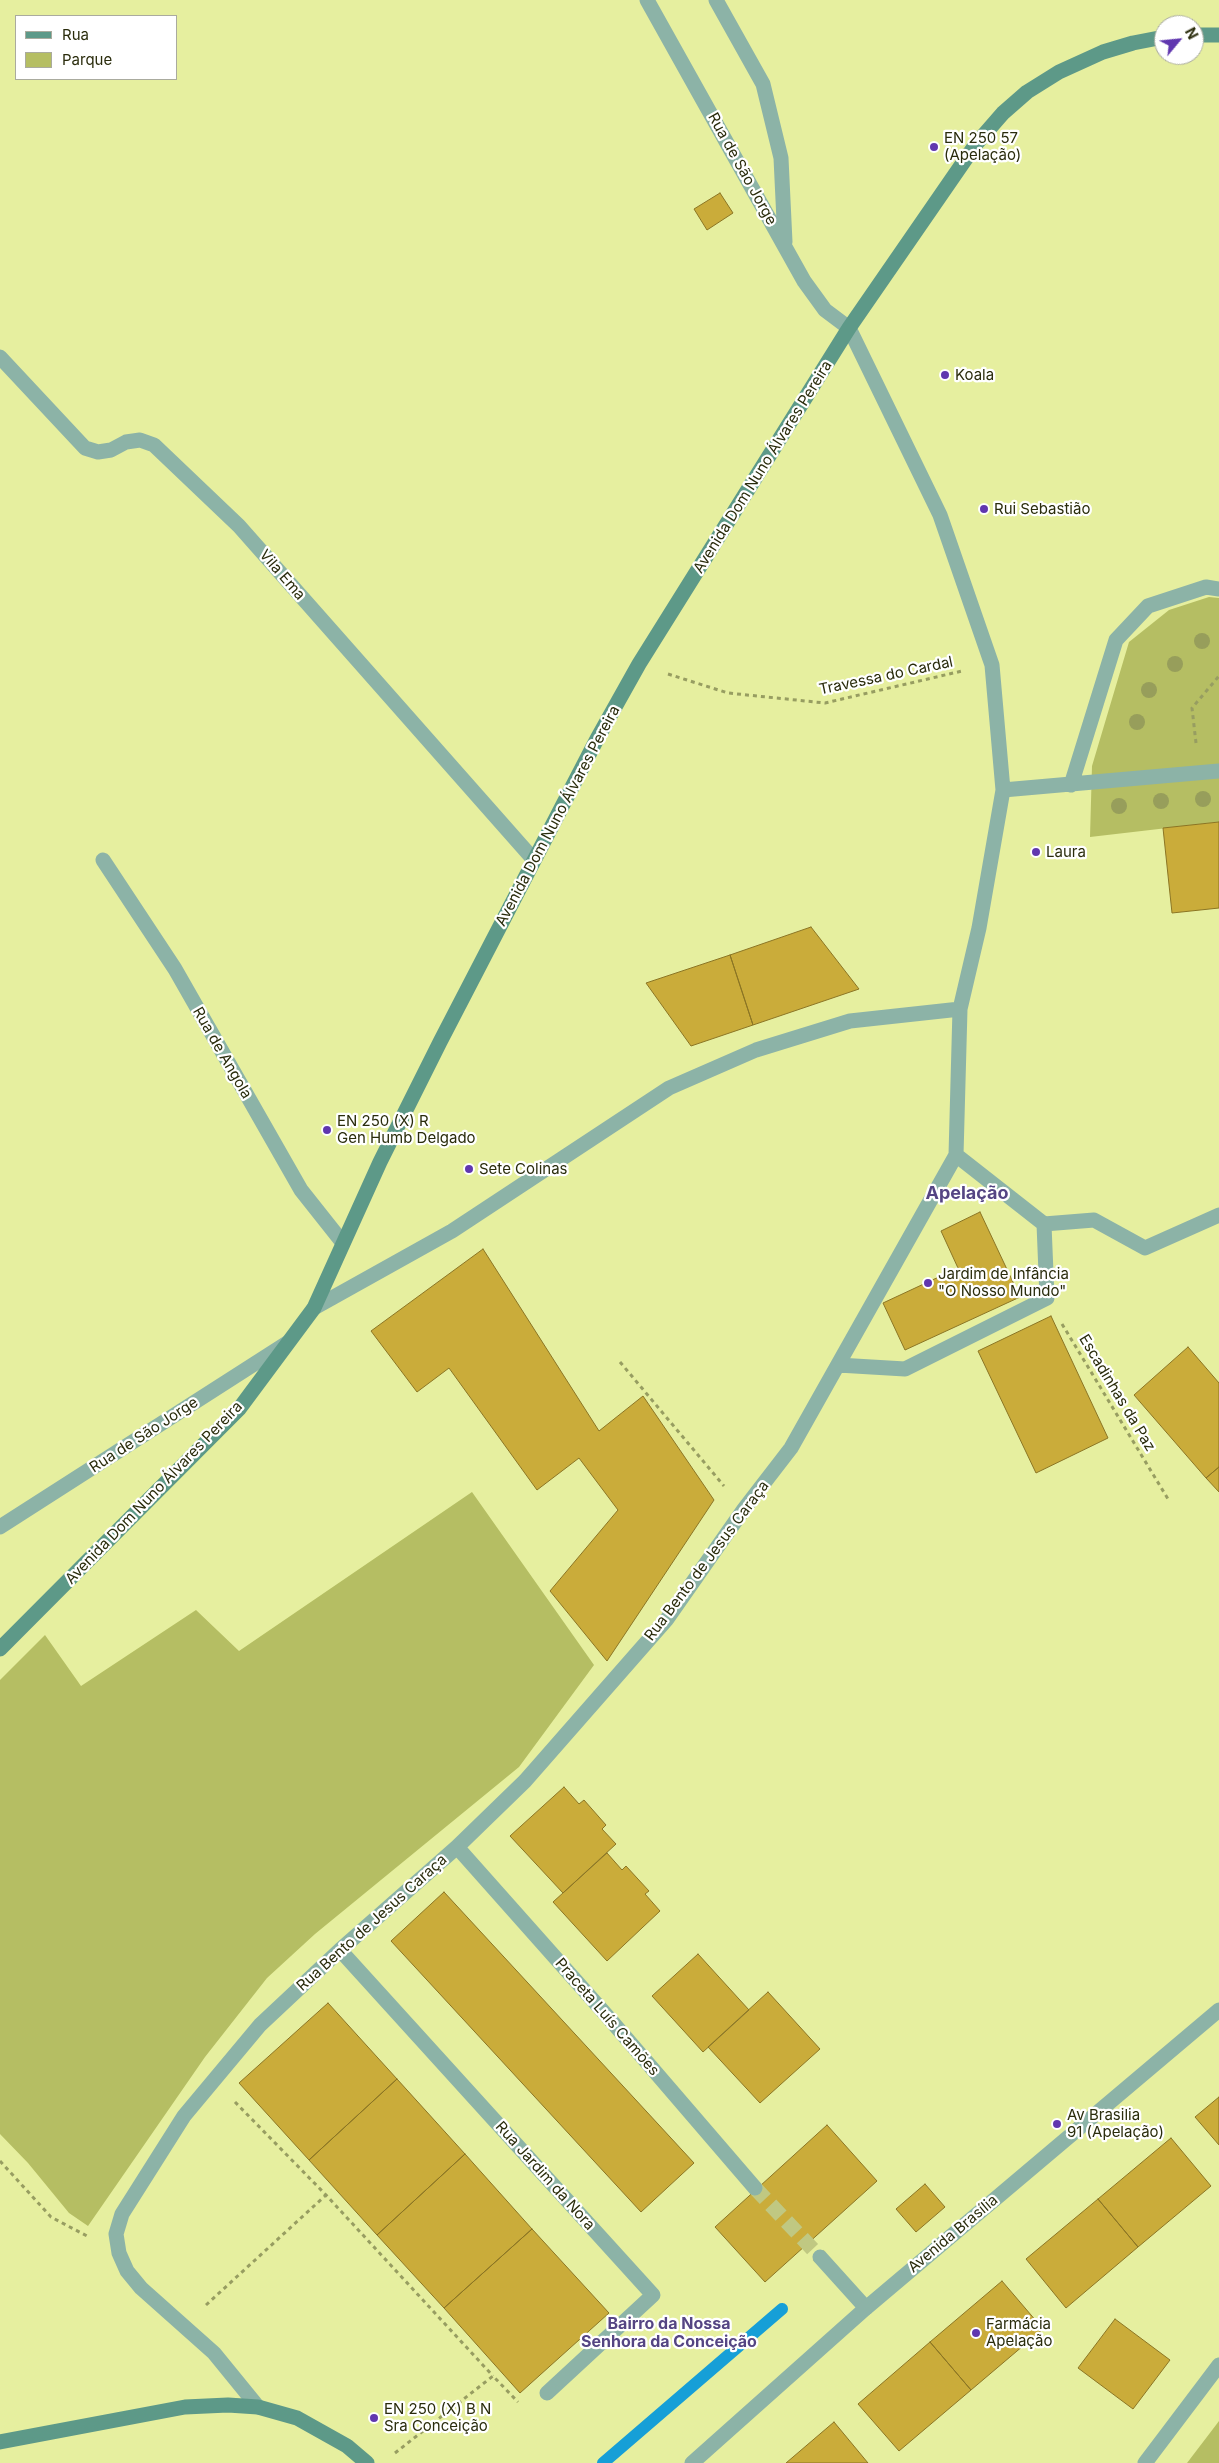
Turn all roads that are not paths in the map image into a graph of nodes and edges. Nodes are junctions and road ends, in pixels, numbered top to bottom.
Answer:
1 (647, 0) edge
2 (716, 0) edge
3 (1204, 35) edge
4 (1219, 35) edge
5 (1154, 39) edge
6 (785, 246) junction
7 (849, 328) junction
8 (0, 356) edge
9 (1219, 589) edge
10 (1219, 771) edge
11 (1072, 784) junction
12 (1003, 790) junction
13 (103, 860) dead end
14 (534, 860) junction
15 (960, 1009) junction
16 (956, 1155) junction
17 (1219, 1215) edge
18 (1044, 1224) junction
19 (343, 1243) junction
20 (314, 1308) junction
21 (287, 1343) junction
22 (838, 1365) junction
23 (0, 1527) edge
24 (0, 1649) edge
25 (457, 1847) junction
26 (340, 1950) junction
27 (1219, 2010) edge
28 (755, 2188) tunnel mouth
29 (820, 2257) tunnel mouth
30 (866, 2308) junction
31 (1219, 2365) edge
32 (547, 2393) road end
33 (258, 2407) junction
34 (0, 2442) edge
35 (367, 2463) edge
36 (692, 2463) edge
37 (1145, 2463) edge

1 - 6 street, Rua de São Jorge
2 - 6 street
3 - 4 main road
5 - 7 main road, Avenida Dom Nuno Álvares Pereira
6 - 7 street, Rua de São Jorge
7 - 12 street
7 - 14 main road, Avenida Dom Nuno Álvares Pereira
8 - 14 street, Vila Ema
9 - 11 street
10 - 11 street
11 - 12 street
12 - 15 street
13 - 19 street, Rua de Angola
14 - 19 main road, Avenida Dom Nuno Álvares Pereira
15 - 16 street
15 - 20 street
16 - 18 street
16 - 22 street, Rua Bento de Jesus Caraça
17 - 18 street
18 - 22 street
19 - 20 main road, Avenida Dom Nuno Álvares Pereira
20 - 21 main road, Avenida Dom Nuno Álvares Pereira
21 - 23 street, Rua de São Jorge
21 - 24 main road, Avenida Dom Nuno Álvares Pereira
22 - 25 street, Rua Bento de Jesus Caraça
25 - 26 street, Rua Bento de Jesus Caraça
25 - 28 street, Praceta Luís Camões
26 - 32 street, Rua Jardim da Nora
26 - 33 street, Rua Bento de Jesus Caraça
27 - 30 street, Avenida Brasília
29 - 30 street
30 - 36 street, Avenida Brasília
31 - 37 street
33 - 34 main road
33 - 35 main road

